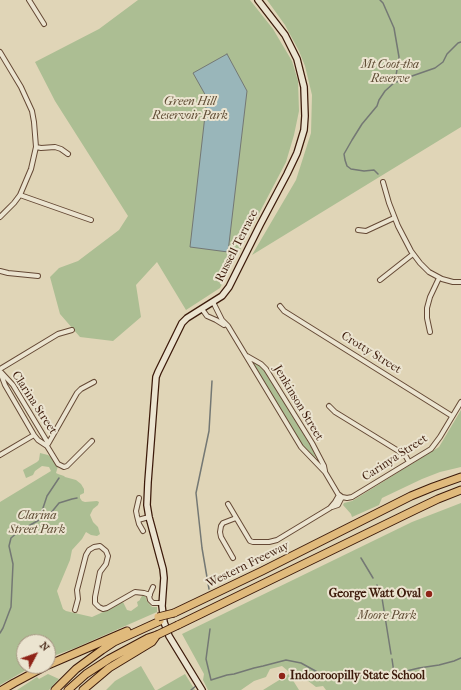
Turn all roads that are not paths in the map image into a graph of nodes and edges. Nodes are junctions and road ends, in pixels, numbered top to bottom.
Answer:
1 (29, 0) edge
2 (258, 0) edge
3 (44, 24) dead end
4 (0, 52) edge
5 (36, 147) junction
6 (68, 154) dead end
7 (383, 182) dead end
8 (20, 195) junction
9 (0, 217) edge
10 (394, 218) junction
11 (92, 220) dead end
12 (358, 230) dead end
13 (413, 254) junction
14 (0, 271) edge
15 (38, 276) dead end
16 (439, 278) junction
17 (380, 280) dead end
18 (461, 282) edge
19 (213, 302) junction
20 (280, 306) dead end
21 (202, 309) junction
22 (72, 330) dead end
23 (231, 332) junction
24 (430, 332) dead end
25 (244, 353) junction
26 (0, 370) edge
27 (94, 382) dead end
28 (461, 402) edge
29 (329, 406) dead end
30 (452, 416) junction
31 (34, 435) junction
32 (92, 442) dead end
33 (47, 444) junction
34 (0, 455) edge
35 (409, 462) junction
36 (325, 472) junction
37 (461, 477) edge
38 (461, 490) edge
39 (341, 496) junction
40 (139, 498) dead end
41 (228, 504) dead end
42 (149, 517) junction
43 (236, 518) junction
44 (138, 520) junction
45 (143, 530) dead end
46 (233, 558) dead end
47 (153, 588) dead end
48 (150, 595) junction
49 (162, 604) junction
50 (75, 610) dead end
51 (151, 623) junction
52 (157, 635) junction
53 (56, 662) edge
54 (28, 675) joint
55 (2, 690) edge
56 (7, 690) edge
57 (55, 690) edge
58 (68, 690) edge
59 (83, 690) edge
60 (202, 690) edge

1 - 3 street
2 - 19 main road, Russell Terrace
4 - 5 street
5 - 6 street
5 - 8 street
7 - 10 street
8 - 9 street
8 - 11 street
10 - 12 street
10 - 13 street
13 - 16 street
13 - 17 street
14 - 15 street
16 - 18 street
16 - 24 street
19 - 21 main road, Russell Terrace
19 - 23 street, Jenkinson Street
20 - 30 street, Crotty Street
21 - 23 street, Jenkinson Street
21 - 42 main road, Russell Terrace
22 - 26 street
23 - 25 street, Jenkinson Street
25 - 36 street, Jenkinson Street
25 - 36 street, Jenkinson Street
26 - 31 street, Clarina Street
26 - 33 street, Clarina Street
27 - 33 street
28 - 30 street, Carinya Street
29 - 35 street
30 - 35 street, Carinya Street
31 - 33 street, Clarina Street
31 - 34 street
32 - 33 street, Clarina Street
35 - 39 street, Carinya Street
36 - 39 street, Jenkinson Street
37 - 51 highway, Western Freeway, bridge
38 - 52 highway, Western Freeway, bridge
39 - 43 street, Carinya Street
40 - 44 street
41 - 43 street
42 - 44 street
42 - 49 main road, Russell Terrace
43 - 46 street
44 - 45 street
47 - 48 street
48 - 49 street
48 - 50 street
49 - 60 main road, Russell Terrace
51 - 53 highway
51 - 57 highway, Western Freeway
52 - 58 highway, Western Freeway
52 - 59 highway
54 - 55 highway
54 - 56 highway

